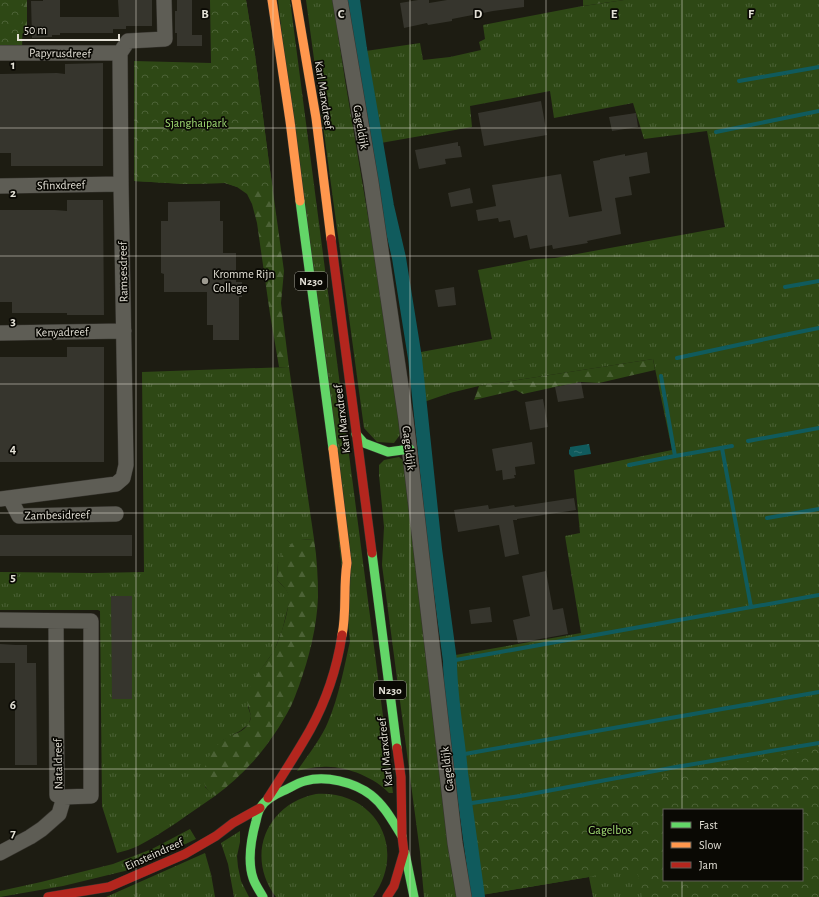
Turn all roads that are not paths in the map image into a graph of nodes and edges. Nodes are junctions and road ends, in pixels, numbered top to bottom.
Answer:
1 (164, 0) edge
2 (272, 0) edge
3 (296, 0) edge
4 (340, 0) edge
5 (0, 52) edge
6 (121, 59) junction
7 (121, 184) junction
8 (0, 186) edge
9 (124, 331) junction
10 (0, 333) edge
11 (356, 434) junction
12 (410, 449) junction
13 (388, 452) junction
14 (378, 460) dead end
15 (369, 474) dead end
16 (123, 478) joint
17 (363, 489) junction
18 (5, 498) edge
19 (116, 514) dead end
20 (0, 620) edge
21 (56, 621) junction
22 (64, 797) junction
23 (268, 798) junction
24 (260, 808) junction
25 (402, 836) junction
26 (404, 852) junction
27 (0, 853) edge
28 (48, 897) edge
29 (263, 897) edge
30 (387, 897) edge
31 (414, 897) edge
32 (464, 897) edge

1 - 6 street
2 - 23 main road, Karl Marxdreef / N230
3 - 11 main road, Karl Marxdreef / N230
4 - 12 street, Gageldijk
5 - 6 street, Papyrusdreef
6 - 7 street, Ramsesdreef
7 - 8 street, Sfinxdreef
7 - 9 street, Ramsesdreef
9 - 10 street, Kenyadreef
9 - 16 street, Ramsesdreef
11 - 13 main road
11 - 17 main road, Karl Marxdreef / N230
12 - 13 main road
12 - 32 street, Gageldijk
13 - 14 main road
15 - 17 main road
16 - 18 street, Zambesidreef
17 - 25 main road, Karl Marxdreef / N230
18 - 19 street, Zambesidreef
20 - 21 street
21 - 22 street, Nataldreef
21 - 22 street, Nataldreef
22 - 27 street
23 - 24 main road, N230
23 - 25 main road, N230
24 - 28 main road, Einsteindreef
24 - 29 main road, N230
25 - 26 main road, N230
26 - 30 main road, N230
26 - 31 main road, N230

